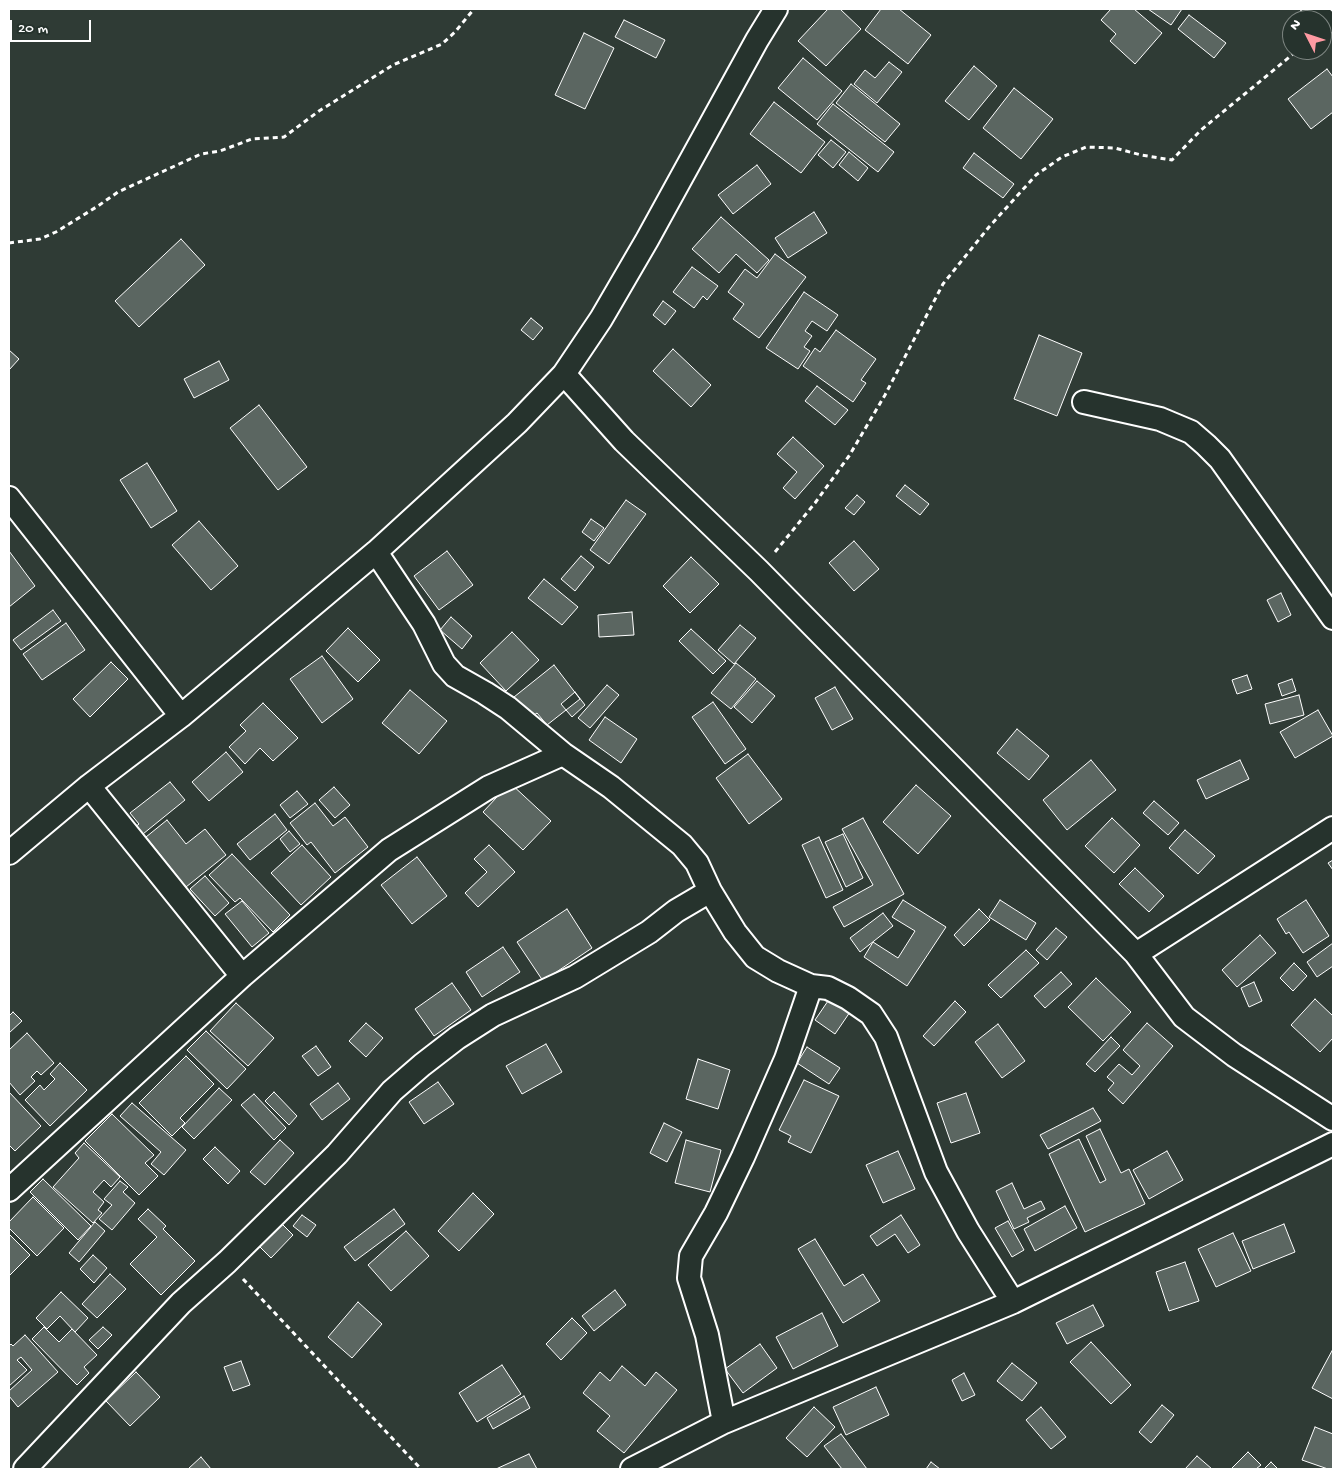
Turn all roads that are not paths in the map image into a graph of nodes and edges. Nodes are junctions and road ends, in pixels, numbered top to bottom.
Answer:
1 (776, 9) edge
2 (564, 374) junction
3 (1084, 402) dead end
4 (9, 498) edge
5 (376, 552) junction
6 (1333, 618) edge
7 (180, 716) junction
8 (563, 754) junction
9 (89, 786) junction
10 (1333, 828) edge
11 (9, 853) edge
12 (710, 891) junction
13 (1136, 954) junction
14 (242, 976) junction
15 (811, 986) junction
16 (1333, 1119) edge
17 (1333, 1144) edge
18 (9, 1190) edge
19 (1013, 1302) junction
20 (724, 1422) junction
21 (9, 1458) edge
22 (21, 1469) edge
23 (25, 1469) edge
24 (632, 1469) edge

1 - 2 street
2 - 5 street
2 - 13 street
3 - 6 street
4 - 7 street
5 - 7 street
5 - 8 street
7 - 9 street
8 - 12 street
8 - 14 street
9 - 11 street
9 - 14 street
10 - 13 street
12 - 15 street
12 - 23 street
13 - 16 street
14 - 18 street
15 - 19 street
15 - 20 street
17 - 19 street
19 - 20 street
20 - 24 street
21 - 22 street

